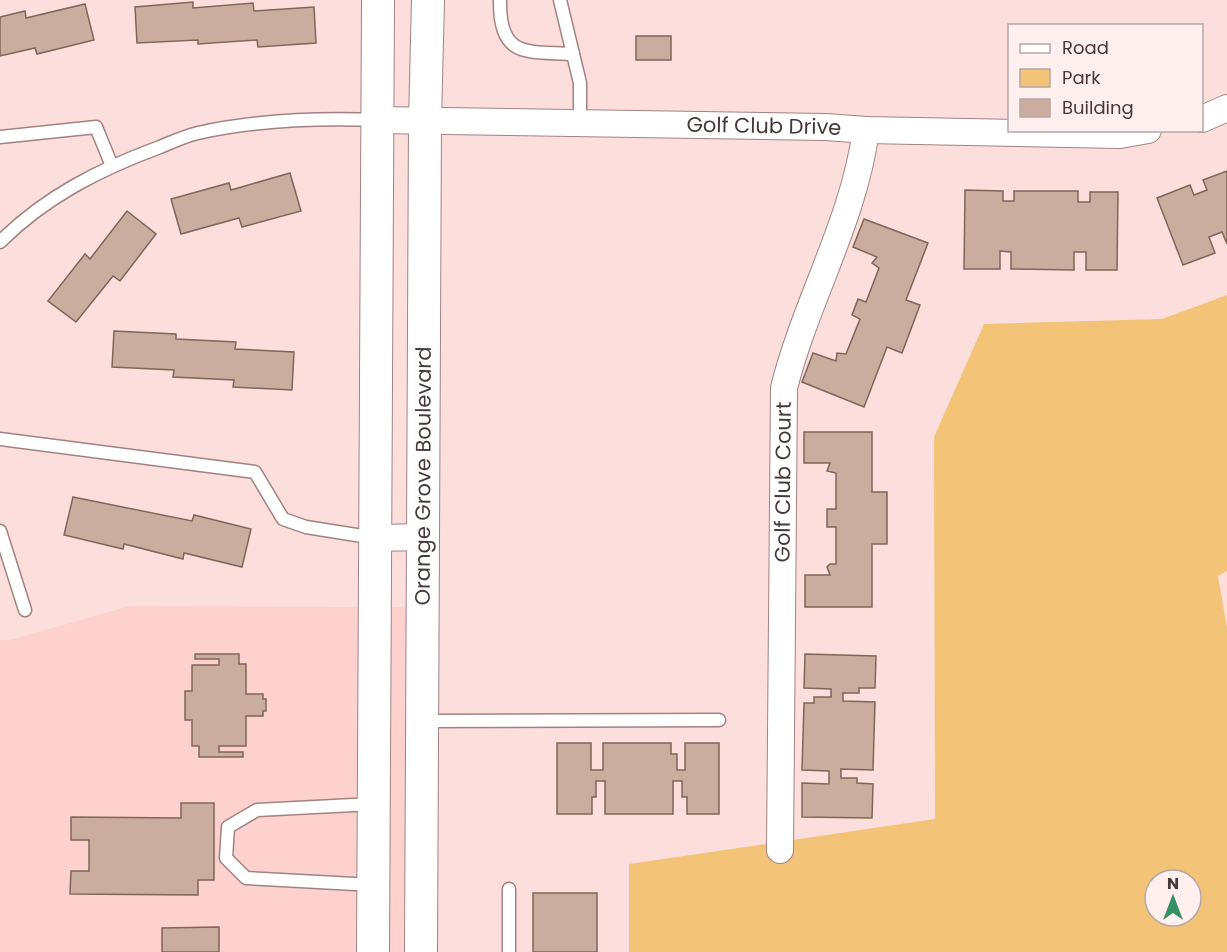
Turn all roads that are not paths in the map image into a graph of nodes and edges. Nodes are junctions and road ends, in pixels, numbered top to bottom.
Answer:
1 (378, 0) edge
2 (428, 0) edge
3 (500, 0) edge
4 (560, 0) edge
5 (573, 54) junction
6 (1227, 108) edge
7 (378, 120) junction
8 (1203, 120) edge
9 (424, 121) junction
10 (580, 123) junction
11 (866, 130) junction
12 (1137, 132) edge
13 (0, 137) edge
14 (112, 166) junction
15 (0, 242) edge
16 (0, 439) edge
17 (0, 531) edge
18 (423, 537) junction
19 (376, 538) junction
20 (25, 610) dead end
21 (719, 720) dead end
22 (422, 721) junction
23 (374, 804) junction
24 (780, 850) dead end
25 (374, 885) junction
26 (509, 889) dead end
27 (373, 952) edge
28 (421, 952) edge
29 (508, 952) edge

1 - 7 street
2 - 9 street, Orange Grove Boulevard
3 - 5 lane
4 - 5 lane
5 - 10 lane
6 - 8 street
7 - 9 street, Golf Club Drive
7 - 14 lane
7 - 19 street
9 - 10 street, Golf Club Drive
9 - 18 street, Orange Grove Boulevard
10 - 11 street, Golf Club Drive
11 - 12 street, Golf Club Drive
11 - 24 street, Golf Club Court
13 - 14 lane
14 - 15 lane
16 - 19 lane
17 - 20 lane
18 - 19 street
18 - 22 street, Orange Grove Boulevard
19 - 23 street
21 - 22 lane
22 - 28 street, Orange Grove Boulevard
23 - 25 street
23 - 25 lane
25 - 27 street
26 - 29 lane

